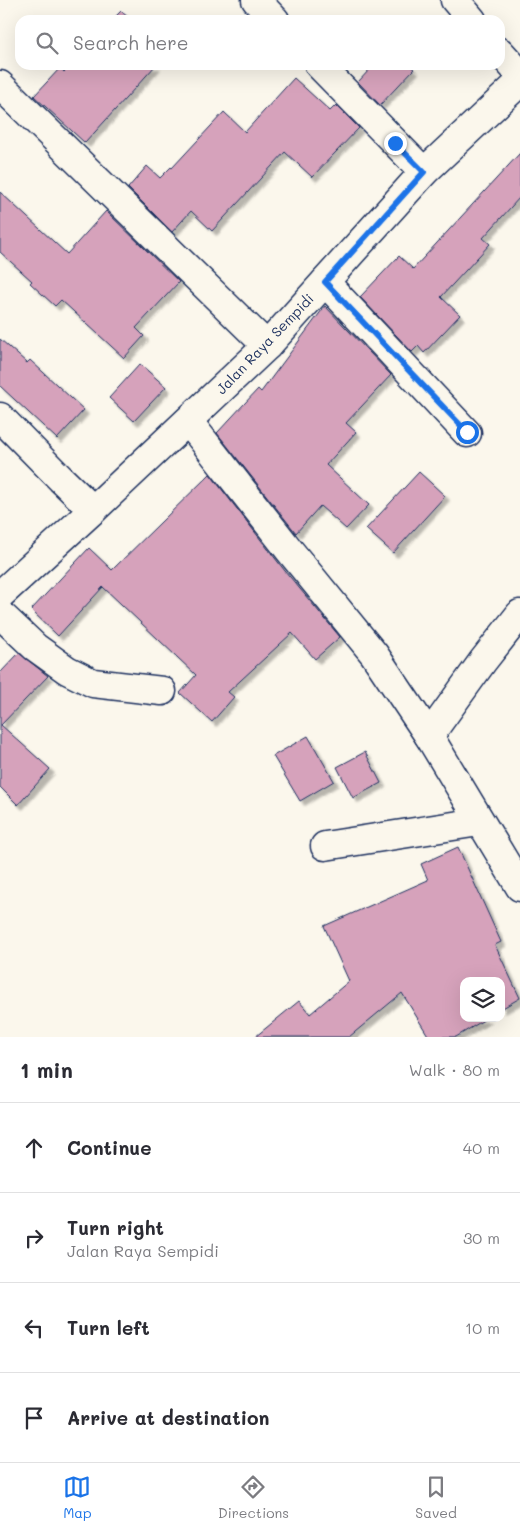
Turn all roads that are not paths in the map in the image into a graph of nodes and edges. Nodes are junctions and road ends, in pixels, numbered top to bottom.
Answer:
1 (256, 0) edge
2 (455, 0) edge
3 (270, 15) edge
4 (468, 15) edge
5 (505, 58) edge
6 (324, 70) edge
7 (520, 74) edge
8 (520, 82) edge
9 (0, 85) edge
10 (424, 172) junction
11 (325, 282) junction
12 (267, 346) junction
13 (0, 416) edge
14 (188, 421) junction
15 (467, 432) dead end
16 (93, 510) junction
17 (0, 595) edge
18 (0, 614) edge
19 (520, 614) edge
20 (162, 691) dead end
21 (429, 736) junction
22 (480, 822) junction
23 (325, 846) dead end
24 (513, 858) edge
25 (520, 887) edge

1 - 3 street
2 - 4 street
5 - 7 street
6 - 10 street
8 - 10 street, Jalan Raya Sempidi
9 - 12 street
10 - 11 street, Jalan Raya Sempidi
11 - 12 street, Jalan Raya Sempidi
11 - 15 street
12 - 14 street, Jalan Raya Sempidi
13 - 16 street
14 - 16 street, Jalan Raya Sempidi
14 - 21 street
16 - 17 street, Jalan Raya Sempidi
18 - 20 street
19 - 21 street
21 - 22 street
22 - 23 street
22 - 24 street
24 - 25 street

